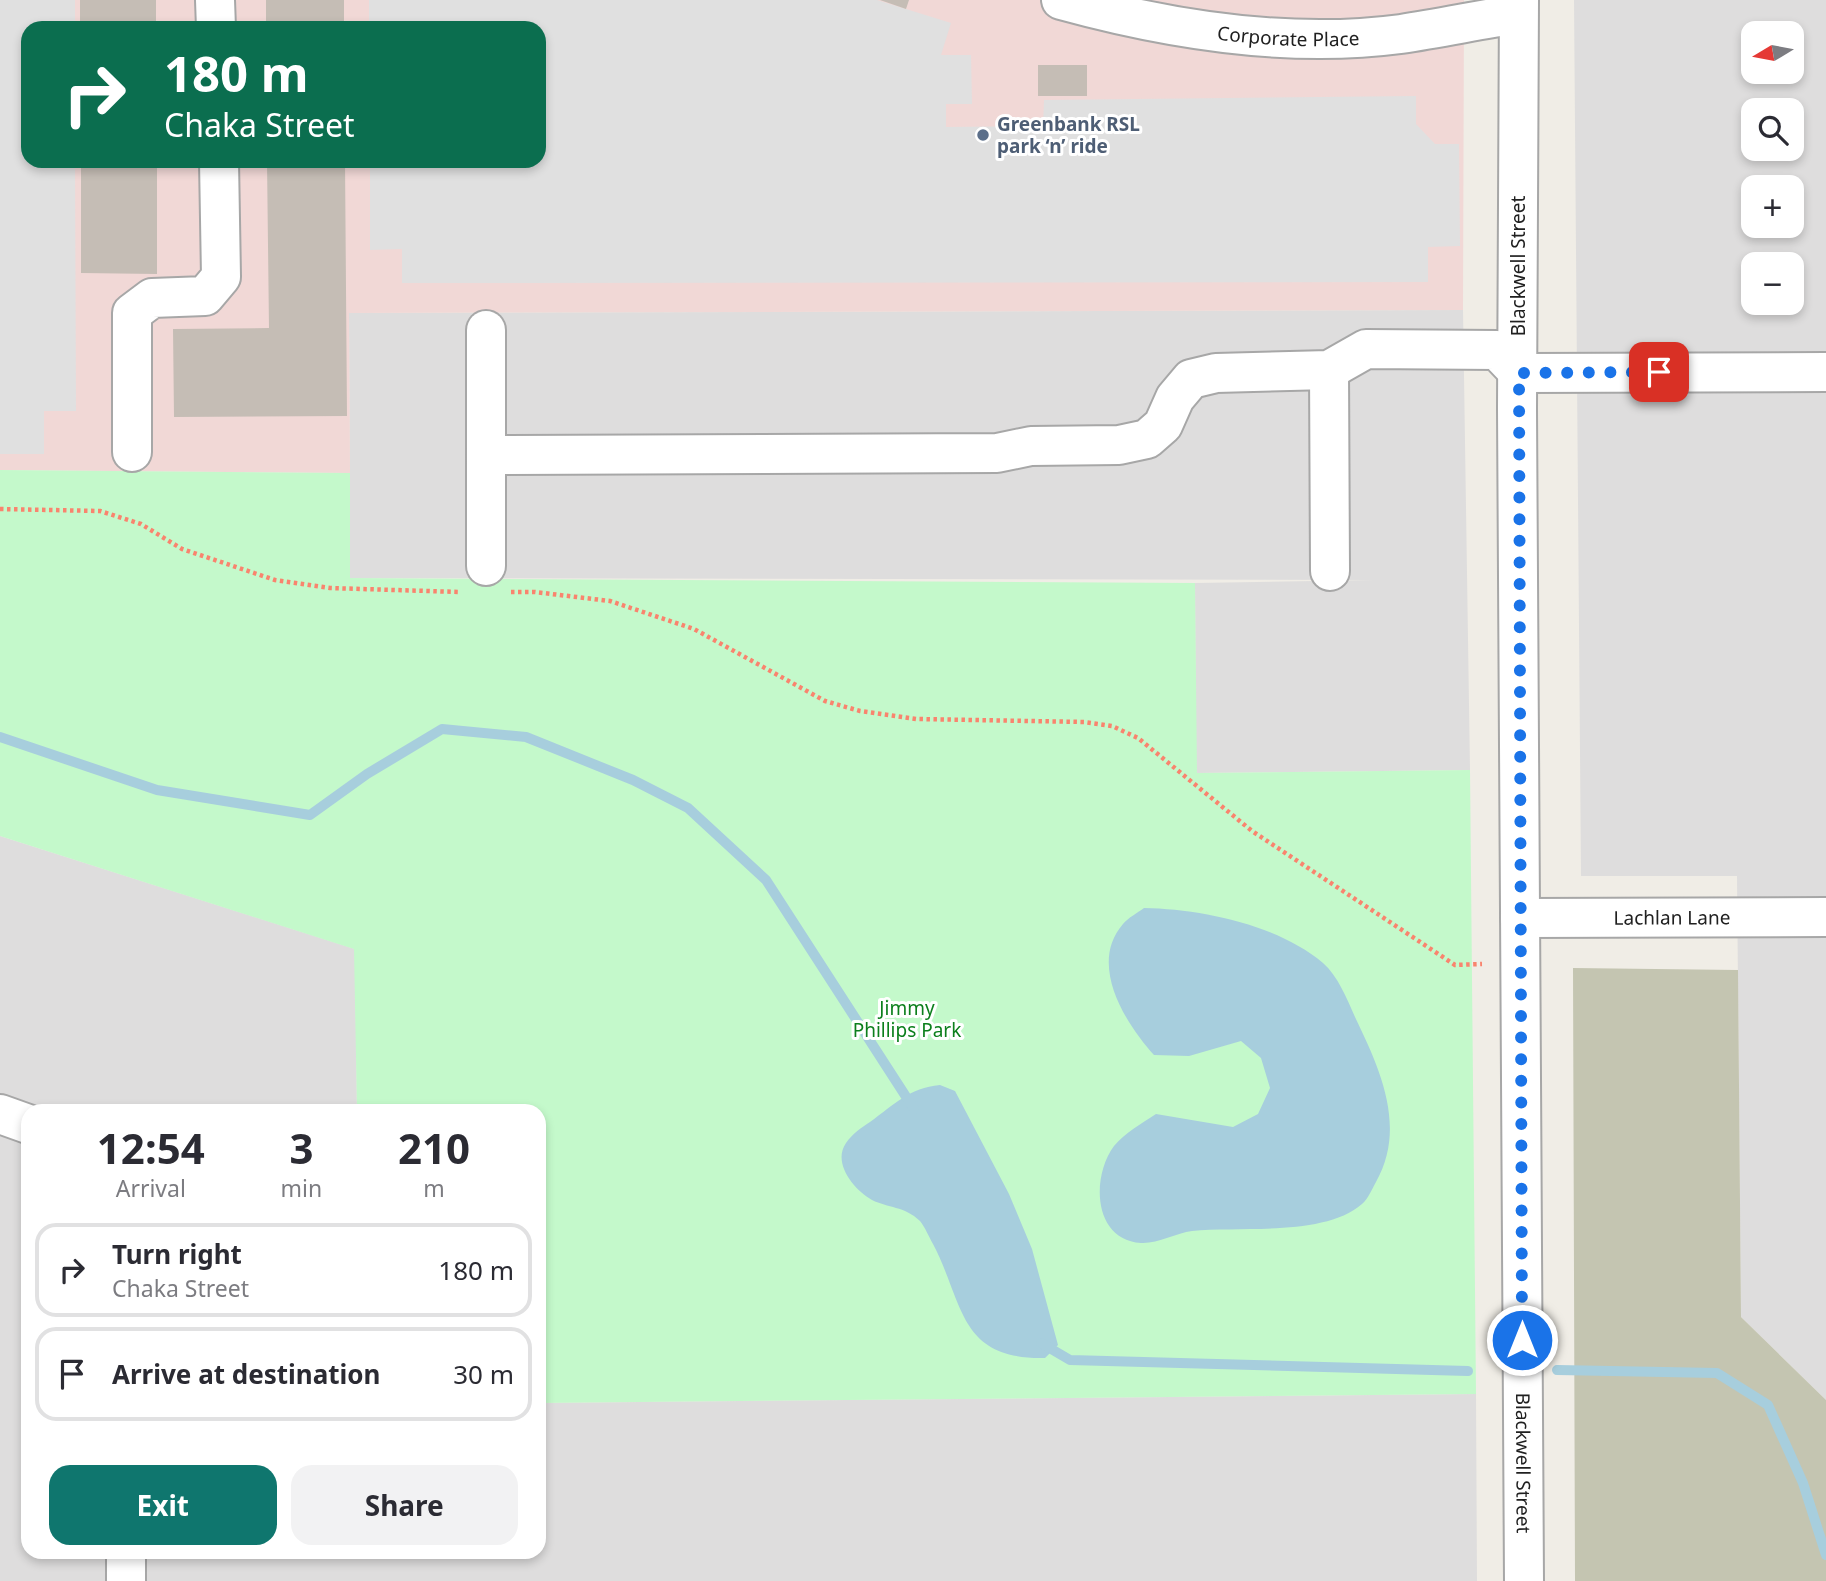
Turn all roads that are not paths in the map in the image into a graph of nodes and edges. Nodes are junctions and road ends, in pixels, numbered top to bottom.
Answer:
1 (215, 0) edge
2 (1061, 0) edge
3 (1518, 7) edge
4 (216, 21) edge
5 (219, 168) edge
6 (485, 330) dead end
7 (1329, 370) junction
8 (1826, 372) edge
9 (1519, 373) junction
10 (132, 452) dead end
11 (486, 455) junction
12 (1330, 570) dead end
13 (487, 583) road end
14 (1826, 917) edge
15 (1520, 918) junction
16 (0, 1114) edge
17 (21, 1122) edge
18 (125, 1559) edge
19 (126, 1581) edge
20 (1524, 1581) edge

1 - 4 street
2 - 3 street, Corporate Place
3 - 9 street, Blackwell Street
5 - 10 street
6 - 11 street
7 - 9 street
7 - 11 street
7 - 12 street
8 - 9 street
9 - 15 street, Blackwell Street
11 - 13 street
14 - 15 street, Lachlan Lane
15 - 20 street, Blackwell Street
16 - 17 street
18 - 19 street

